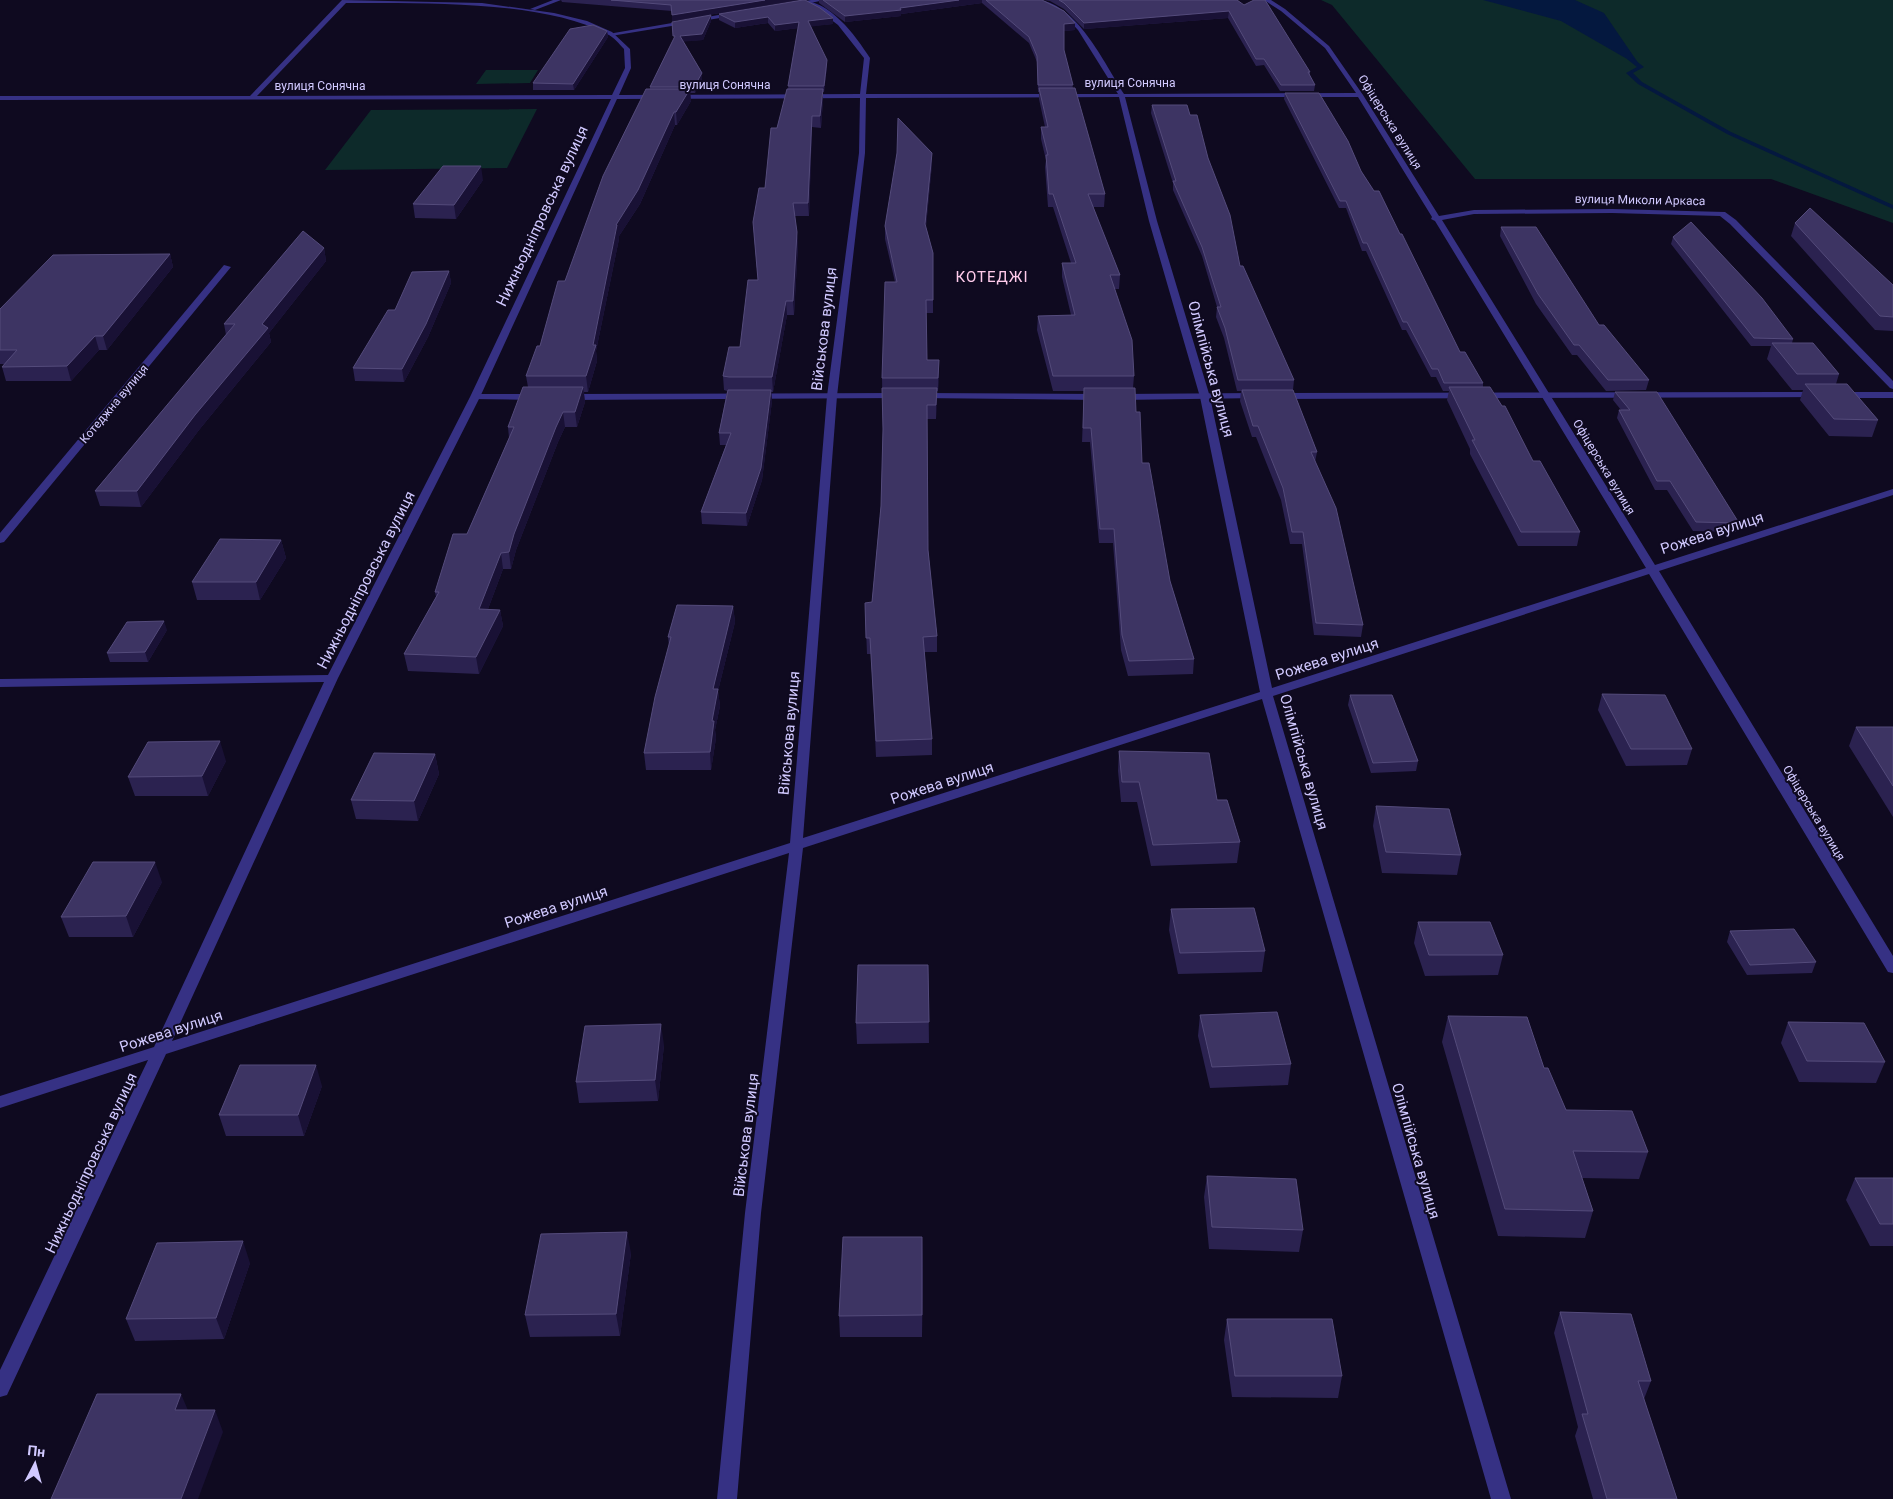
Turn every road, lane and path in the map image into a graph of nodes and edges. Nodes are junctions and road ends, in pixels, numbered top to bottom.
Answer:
1 (345, 0) edge
2 (558, 0) edge
3 (822, 0) edge
4 (1038, 0) edge
5 (1268, 0) edge
6 (805, 1) edge
7 (788, 5) edge
8 (533, 9) junction
9 (738, 13) edge
10 (611, 34) junction
11 (1121, 94) junction
12 (863, 95) junction
13 (1360, 95) junction
14 (252, 97) junction
15 (614, 97) junction
16 (0, 98) edge
17 (1435, 219) junction
18 (227, 267) dead end
19 (1893, 386) edge
20 (1546, 394) junction
21 (1893, 395) edge
22 (832, 396) junction
23 (475, 397) junction
24 (1205, 397) junction
25 (1893, 492) edge
26 (0, 540) edge
27 (1651, 570) junction
28 (332, 678) junction
29 (0, 683) edge
30 (1267, 695) junction
31 (796, 847) junction
32 (1893, 968) edge
33 (160, 1051) junction
34 (0, 1102) edge
35 (0, 1389) edge
36 (727, 1499) edge
37 (1500, 1499) edge

1 - 8 street, Нижньодніпровська вулиця
1 - 14 street
2 - 8 street
3 - 6 street
4 - 11 street, Олімпійська вулиця
5 - 13 street, Офіцерська вулиця
6 - 7 street
6 - 12 street, Військова вулиця
8 - 10 street, Нижньодніпровська вулиця
9 - 10 street
10 - 15 street, Нижньодніпровська вулиця
11 - 12 street, вулиця Сонячна
11 - 13 street, вулиця Сонячна
11 - 24 street, Олімпійська вулиця
12 - 15 street, вулиця Сонячна
12 - 22 street, Військова вулиця
13 - 17 street, Офіцерська вулиця
14 - 15 street, вулиця Сонячна
14 - 16 street, вулиця Сонячна
15 - 23 street, Нижньодніпровська вулиця
17 - 19 street, вулиця Миколи Аркаса
17 - 20 street, Офіцерська вулиця
18 - 26 street, Котеджна вулиця
20 - 21 street
20 - 24 street
20 - 27 street, Офіцерська вулиця
22 - 23 street
22 - 24 street
22 - 31 street, Військова вулиця
23 - 28 street, Нижньодніпровська вулиця
24 - 30 street, Олімпійська вулиця
25 - 27 street, Рожева вулиця
27 - 30 street, Рожева вулиця
27 - 32 street, Офіцерська вулиця
28 - 29 street
28 - 33 street, Нижньодніпровська вулиця
30 - 31 street, Рожева вулиця
30 - 37 street, Олімпійська вулиця
31 - 33 street, Рожева вулиця
31 - 36 street, Військова вулиця
33 - 34 street, Рожева вулиця
33 - 35 street, Нижньодніпровська вулиця

